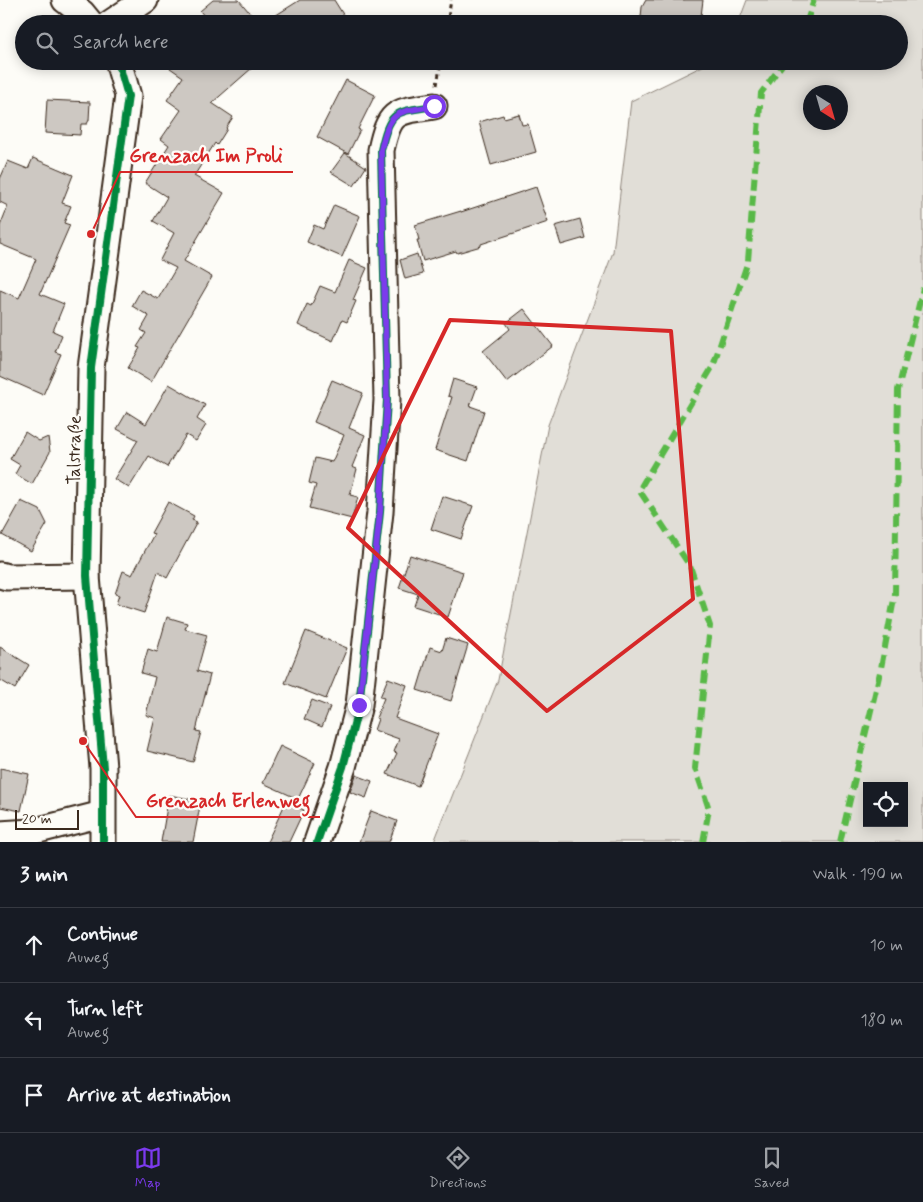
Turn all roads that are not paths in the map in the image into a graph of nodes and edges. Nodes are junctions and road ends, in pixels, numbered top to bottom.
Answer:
1 (65, 0) edge
2 (145, 0) edge
3 (84, 15) edge
4 (122, 15) edge
5 (121, 70) edge
6 (434, 106) dead end
7 (0, 575) edge
8 (87, 576) junction
9 (102, 814) junction
10 (0, 834) edge
11 (103, 842) edge
12 (318, 842) edge

1 - 3 street
2 - 4 street
5 - 8 street, Talstraße
6 - 12 street
7 - 8 street
8 - 9 street, Talstraße
9 - 10 street
9 - 11 street, Talstraße

